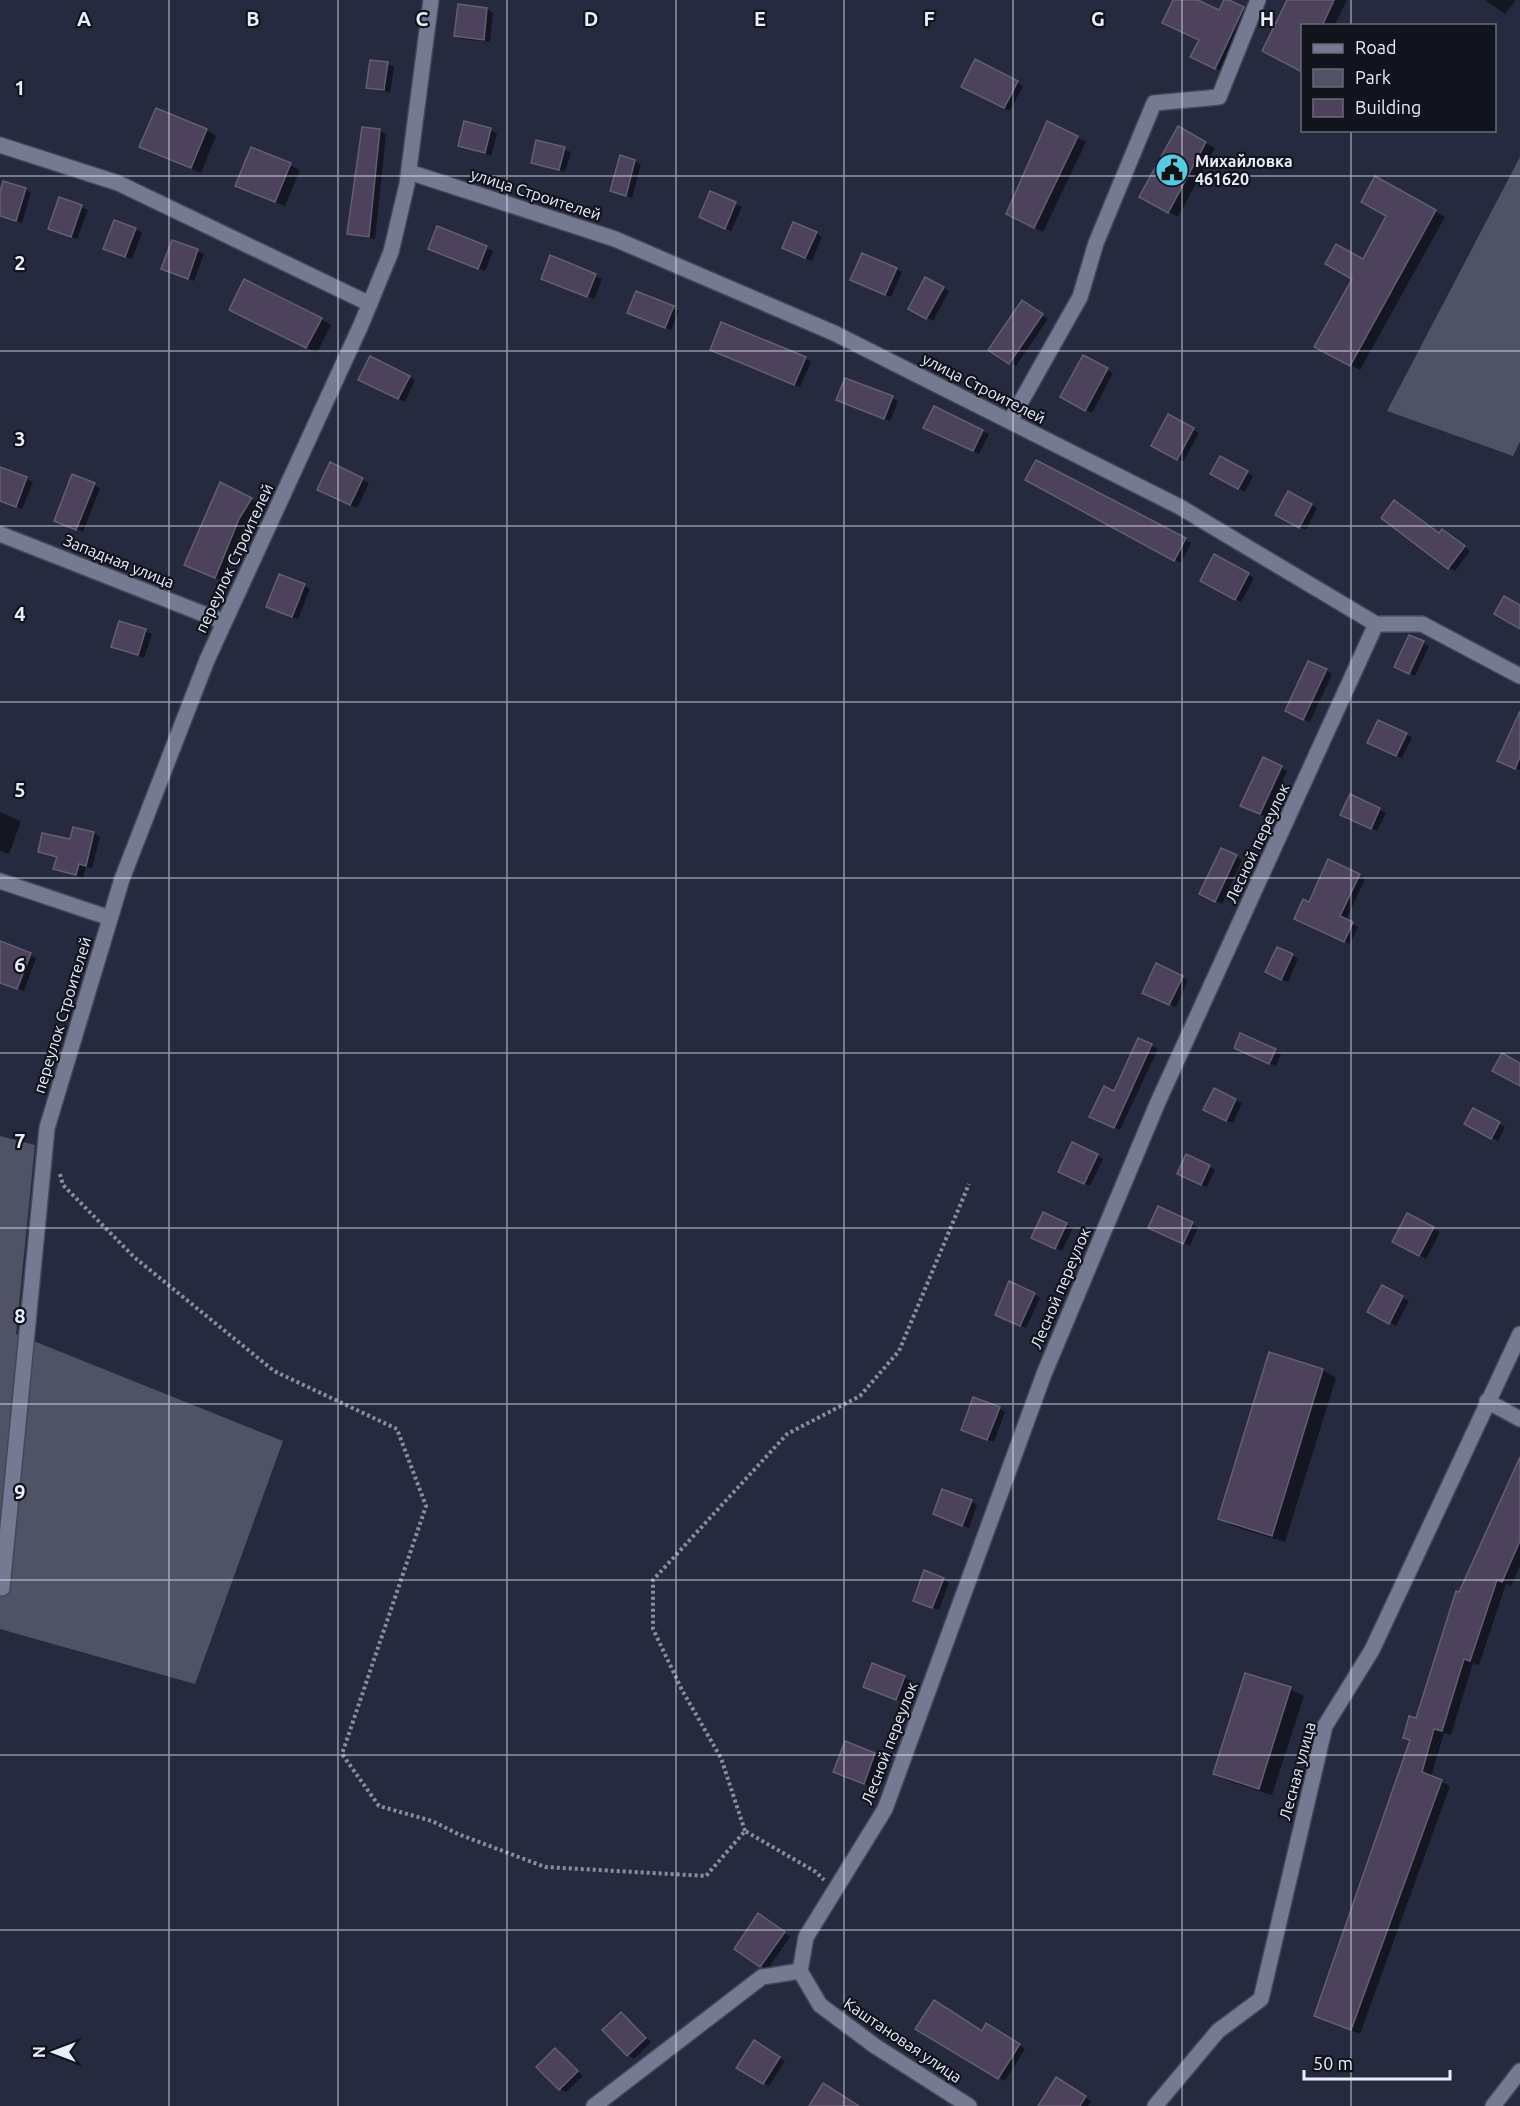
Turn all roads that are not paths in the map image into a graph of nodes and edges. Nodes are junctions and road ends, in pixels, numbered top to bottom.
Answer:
1 (431, 0) edge
2 (1258, 0) edge
3 (0, 145) edge
4 (409, 172) junction
5 (370, 304) junction
6 (1010, 422) junction
7 (0, 534) edge
8 (224, 622) junction
9 (1376, 624) junction
10 (1520, 676) edge
11 (0, 881) edge
12 (110, 918) junction
13 (1520, 1334) edge
14 (1487, 1401) junction
15 (1520, 1419) edge
16 (2, 1588) dead end
17 (800, 1971) junction
18 (1520, 2071) edge
19 (594, 2106) edge
20 (969, 2106) edge
21 (1155, 2106) edge
22 (1493, 2106) edge

1 - 4 street, переулок Строителей
2 - 6 street
3 - 5 street
4 - 5 street, переулок Строителей
4 - 6 street, улица Строителей
5 - 8 street, переулок Строителей
6 - 9 street, улица Строителей
7 - 8 street, Западная улица
8 - 12 street, переулок Строителей
9 - 10 street
9 - 17 street, Лесной переулок
11 - 12 street
12 - 16 street, переулок Строителей
13 - 14 street, Лесная улица
14 - 15 street
14 - 21 street, Лесная улица
17 - 19 street
17 - 20 street, Каштановая улица
18 - 22 street

